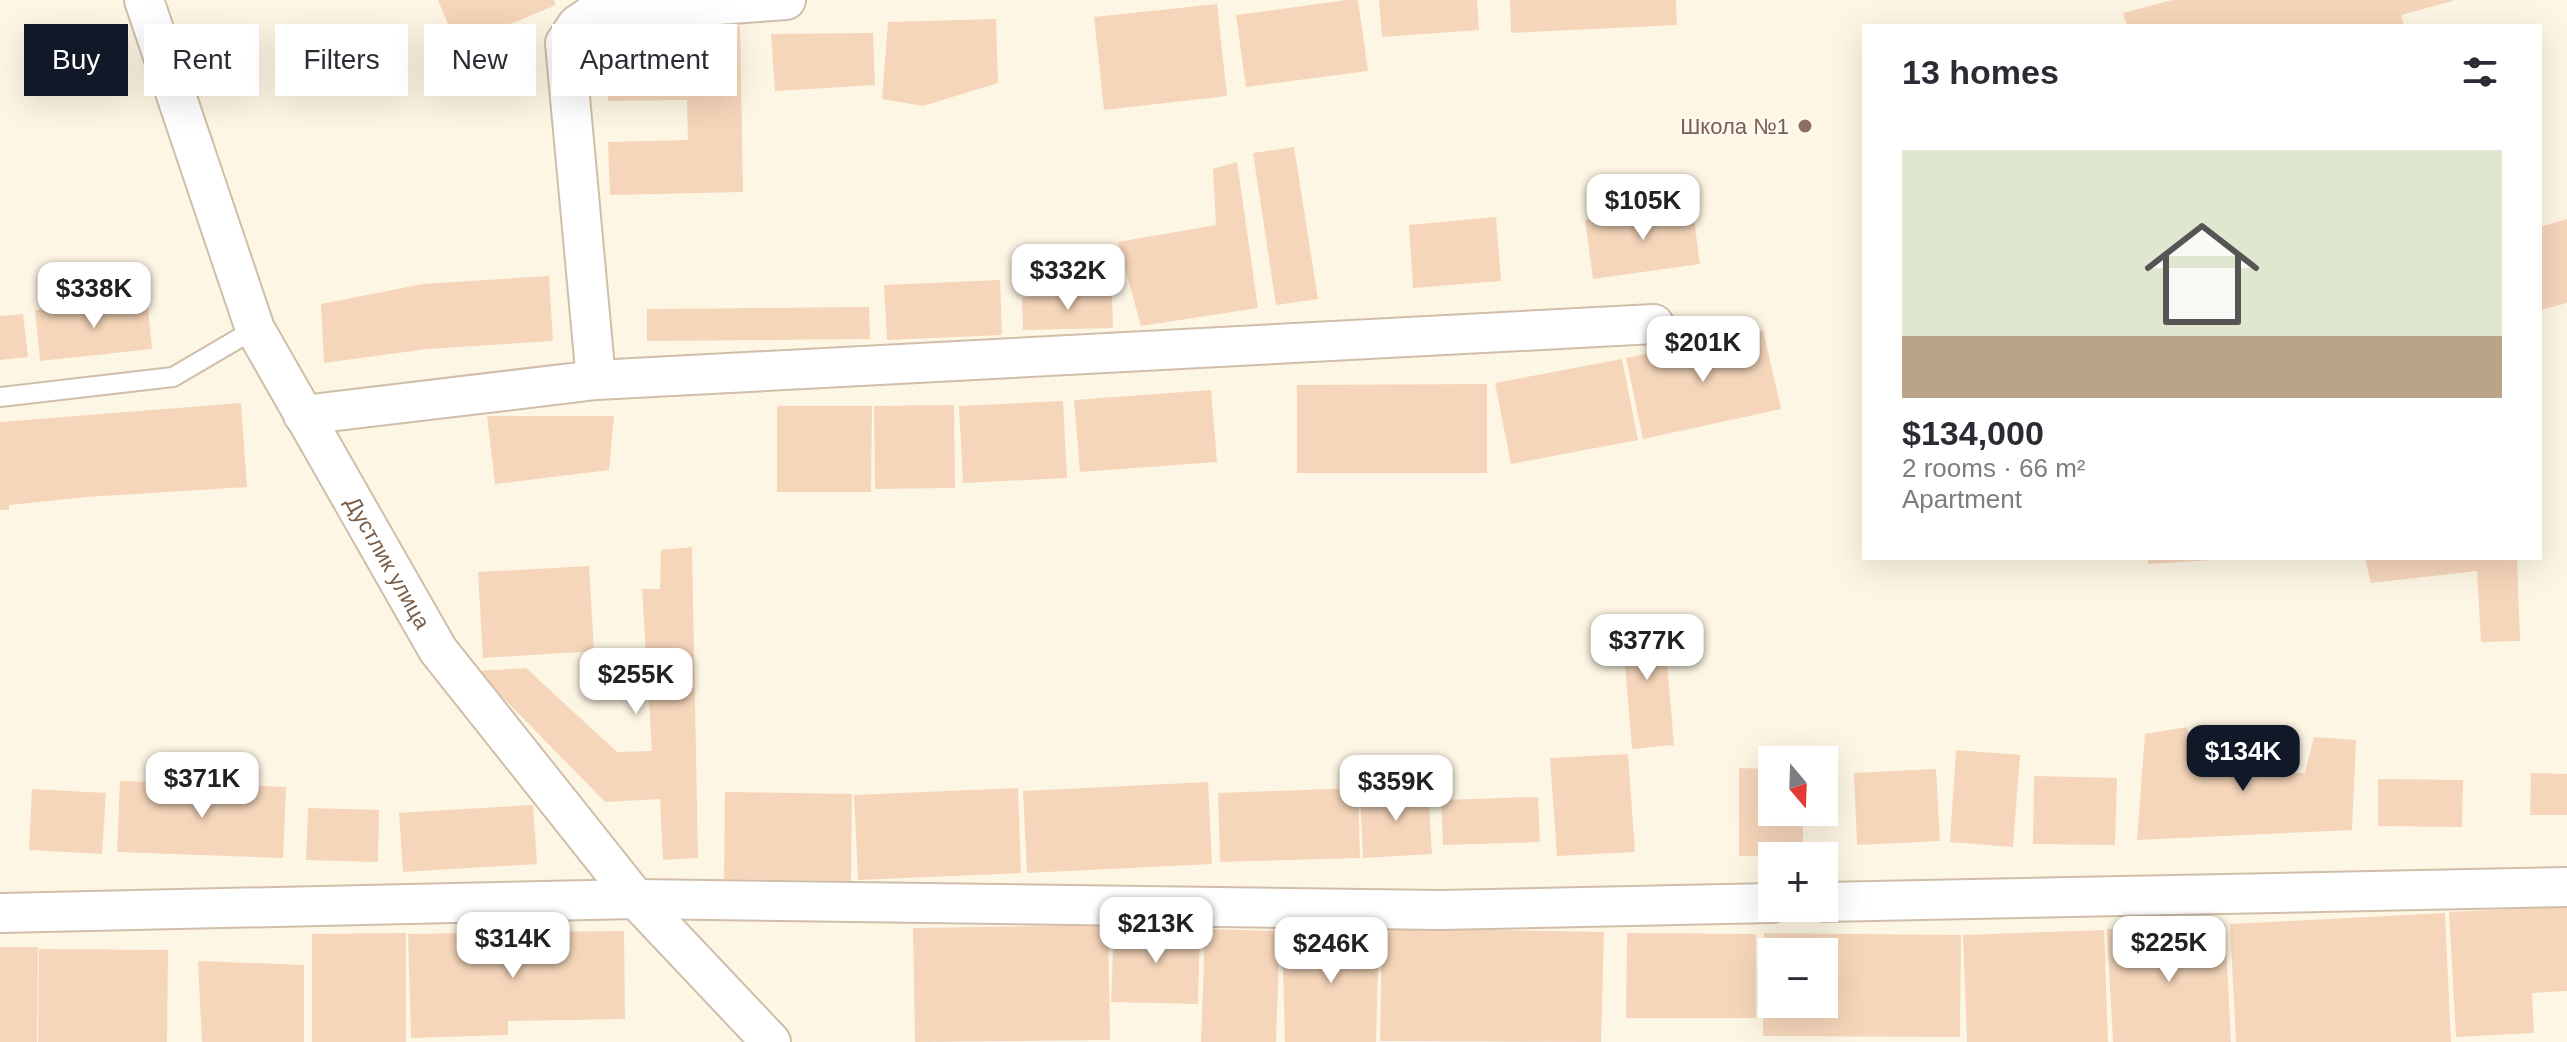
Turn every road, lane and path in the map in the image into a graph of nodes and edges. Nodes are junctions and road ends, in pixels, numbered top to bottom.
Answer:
1 (144, 0) edge
2 (786, 0) edge
3 (1654, 324) dead end
4 (255, 329) junction
5 (596, 380) junction
6 (0, 397) edge
7 (303, 415) junction
8 (2567, 887) edge
9 (636, 899) junction
10 (1838, 902) edge
11 (1758, 903) edge
12 (0, 913) edge
13 (771, 1042) edge

1 - 4 street, Дустлик улица
2 - 5 street
3 - 5 street
4 - 6 lane
4 - 7 street, Дустлик улица
5 - 7 street
7 - 9 street, Дустлик улица
8 - 10 street
9 - 11 street
9 - 12 street
9 - 13 street, Дустлик улица

